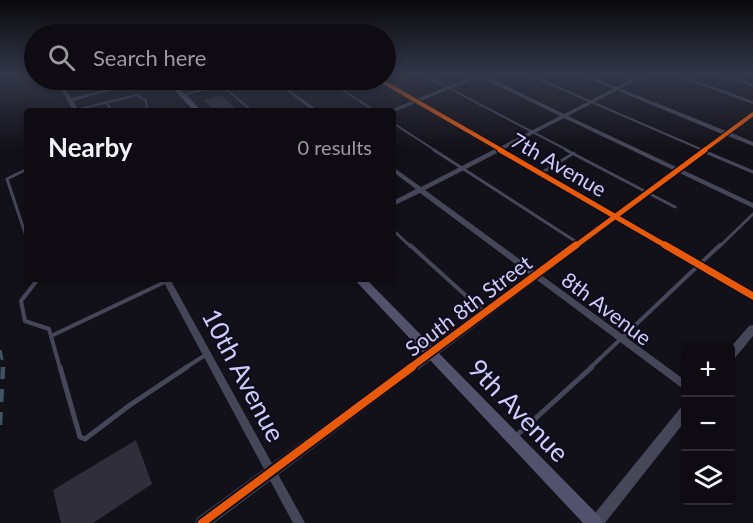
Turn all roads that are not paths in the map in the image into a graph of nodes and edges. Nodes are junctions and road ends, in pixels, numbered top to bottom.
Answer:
1 (117, 99) edge
2 (357, 99) edge
3 (414, 99) edge
4 (421, 99) edge
5 (471, 99) edge
6 (529, 99) edge
7 (585, 99) edge
8 (596, 99) edge
9 (642, 99) edge
10 (70, 100) edge
11 (417, 101) junction
12 (106, 102) junction
13 (591, 102) junction
14 (74, 108) edge
15 (86, 108) edge
16 (110, 108) edge
17 (370, 108) edge
18 (396, 109) edge
19 (753, 114) edge
20 (564, 116) junction
21 (396, 125) edge
22 (533, 132) junction
23 (727, 134) junction
24 (753, 144) edge
25 (500, 149) junction
26 (703, 151) junction
27 (574, 153) junction
28 (462, 169) junction
29 (24, 170) edge
30 (678, 170) junction
31 (396, 171) edge
32 (753, 172) edge
33 (542, 173) junction
34 (421, 190) junction
35 (649, 192) junction
36 (396, 202) edge
37 (753, 206) edge
38 (675, 207) dead end
39 (753, 214) edge
40 (616, 216) junction
41 (24, 230) edge
42 (396, 233) edge
43 (579, 244) junction
44 (699, 264) junction
45 (536, 276) junction
46 (36, 282) edge
47 (163, 282) edge
48 (168, 282) edge
49 (362, 282) edge
50 (753, 296) edge
51 (486, 313) junction
52 (753, 329) edge
53 (51, 336) junction
54 (621, 340) junction
55 (735, 350) edge
56 (431, 353) junction
57 (207, 354) junction
58 (681, 383) edge
59 (681, 416) edge
60 (513, 438) junction
61 (271, 472) junction
62 (202, 523) edge
63 (299, 523) edge
64 (595, 523) edge

1 - 12 lane
2 - 17 lane
3 - 11 street, 7th Avenue
4 - 11 street
5 - 22 lane
6 - 20 street
7 - 13 lane
8 - 13 street
9 - 23 street
10 - 14 street
11 - 18 street
11 - 25 street, 7th Avenue
12 - 15 lane
12 - 16 lane
13 - 20 street
13 - 26 lane
19 - 23 street, South 8th Street
20 - 22 street
20 - 30 street
21 - 28 lane
22 - 25 street
22 - 27 lane
23 - 24 street
23 - 26 street, South 8th Street
25 - 28 street
25 - 33 street, 7th Avenue
26 - 30 street, South 8th Street
26 - 32 lane
27 - 33 lane
27 - 35 lane
28 - 34 street
28 - 43 lane
29 - 41 lane
30 - 35 street, South 8th Street
30 - 37 street
31 - 34 street, 8th Avenue
33 - 40 street, 7th Avenue
34 - 36 street
34 - 45 street, 8th Avenue
35 - 38 lane
35 - 40 street, South 8th Street
39 - 44 lane
40 - 43 street, South 8th Street
40 - 44 street, 7th Avenue
42 - 51 lane
43 - 45 street, South 8th Street
44 - 50 street, 7th Avenue
44 - 54 lane
45 - 51 street, South 8th Street
45 - 54 street, 8th Avenue
46 - 53 lane
47 - 53 lane
48 - 57 street, 10th Avenue
49 - 56 main road, 9th Avenue
51 - 56 street, South 8th Street
52 - 55 street
53 - 57 lane
54 - 58 street, 8th Avenue
54 - 60 lane
56 - 60 main road, 9th Avenue
56 - 61 street, South 8th Street
57 - 61 street, 10th Avenue
59 - 64 street
60 - 64 main road, 9th Avenue
61 - 62 street, South 8th Street
61 - 63 street, 10th Avenue

